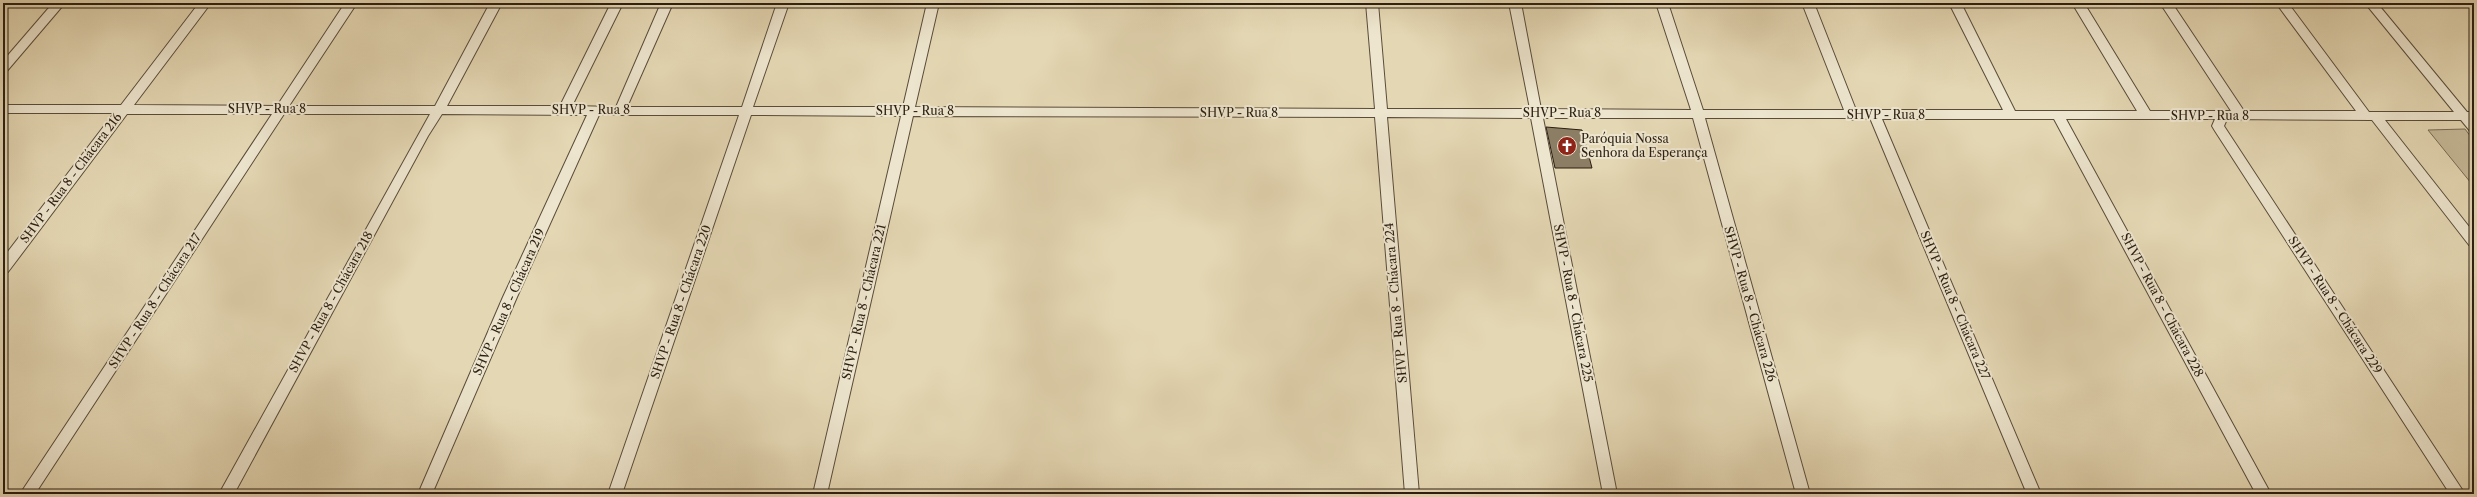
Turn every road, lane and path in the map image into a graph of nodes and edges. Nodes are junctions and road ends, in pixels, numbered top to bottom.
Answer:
1 (60, 3) edge
2 (205, 3) edge
3 (351, 3) edge
4 (496, 3) edge
5 (618, 3) edge
6 (667, 3) edge
7 (783, 3) edge
8 (933, 3) edge
9 (1372, 3) edge
10 (1515, 3) edge
11 (1662, 3) edge
12 (1808, 3) edge
13 (1955, 3) edge
14 (2078, 3) edge
15 (2166, 3) edge
16 (2282, 3) edge
17 (2371, 3) edge
18 (3, 68) edge
19 (3, 108) edge
20 (125, 108) junction
21 (283, 108) junction
22 (437, 110) junction
23 (564, 110) junction
24 (594, 110) junction
25 (620, 110) junction
26 (748, 110) junction
27 (909, 111) junction
28 (1381, 113) junction
29 (1535, 113) junction
30 (1698, 114) junction
31 (1875, 115) junction
32 (2011, 115) junction
33 (2240, 115) junction
34 (1852, 116) junction
35 (2058, 116) junction
36 (2147, 116) junction
37 (2223, 116) junction
38 (2370, 116) junction
39 (2469, 116) edge
40 (2474, 128) edge
41 (2474, 242) edge
42 (3, 268) edge
43 (27, 494) edge
44 (226, 494) edge
45 (425, 494) edge
46 (615, 494) edge
47 (820, 494) edge
48 (1412, 494) edge
49 (1610, 494) edge
50 (1803, 494) edge
51 (2034, 494) edge
52 (2264, 494) edge
53 (2458, 494) edge

1 - 18 street
2 - 20 street, SHVP - Rua 8 - Chácara 216
3 - 21 street, SHVP - Rua 8 - Chácara 217
4 - 22 street, SHVP - Rua 8 - Chácara 218
5 - 23 street
6 - 25 street
7 - 26 street, SHVP - Rua 8 - Chácara 220
8 - 27 street, SHVP - Rua 8 - Chácara 221
9 - 28 street, SHVP - Rua 8 - Chácara 224
10 - 29 street, SHVP - Rua 8 - Chácara 225
11 - 30 street, SHVP - Rua 8 - Chácara 226
12 - 34 street
13 - 32 street
14 - 36 street
15 - 33 street
16 - 38 street
17 - 39 street
19 - 20 street, SHVP - Rua 8
20 - 21 street, SHVP - Rua 8
20 - 42 street, SHVP - Rua 8 - Chácara 216
21 - 22 street, SHVP - Rua 8
21 - 43 street, SHVP - Rua 8 - Chácara 217
22 - 23 street, SHVP - Rua 8
22 - 44 street, SHVP - Rua 8 - Chácara 218
23 - 24 street, SHVP - Rua 8
24 - 25 street, SHVP - Rua 8
24 - 45 street, SHVP - Rua 8 - Chácara 219
25 - 26 street, SHVP - Rua 8
26 - 27 street, SHVP - Rua 8
26 - 46 street, SHVP - Rua 8 - Chácara 220
27 - 28 street, SHVP - Rua 8
27 - 47 street, SHVP - Rua 8 - Chácara 221
28 - 29 street, SHVP - Rua 8
28 - 48 street, SHVP - Rua 8 - Chácara 224
29 - 30 street, SHVP - Rua 8
29 - 49 street, SHVP - Rua 8 - Chácara 225
30 - 34 street, SHVP - Rua 8
30 - 50 street, SHVP - Rua 8 - Chácara 226
31 - 32 street, SHVP - Rua 8
31 - 34 street, SHVP - Rua 8
31 - 51 street, SHVP - Rua 8 - Chácara 227
32 - 35 street, SHVP - Rua 8
33 - 37 street, SHVP - Rua 8
33 - 38 street, SHVP - Rua 8
35 - 36 street, SHVP - Rua 8
35 - 52 street, SHVP - Rua 8 - Chácara 228
36 - 37 street, SHVP - Rua 8
37 - 53 street, SHVP - Rua 8 - Chácara 229
38 - 39 street, SHVP - Rua 8
38 - 41 street
39 - 40 street

